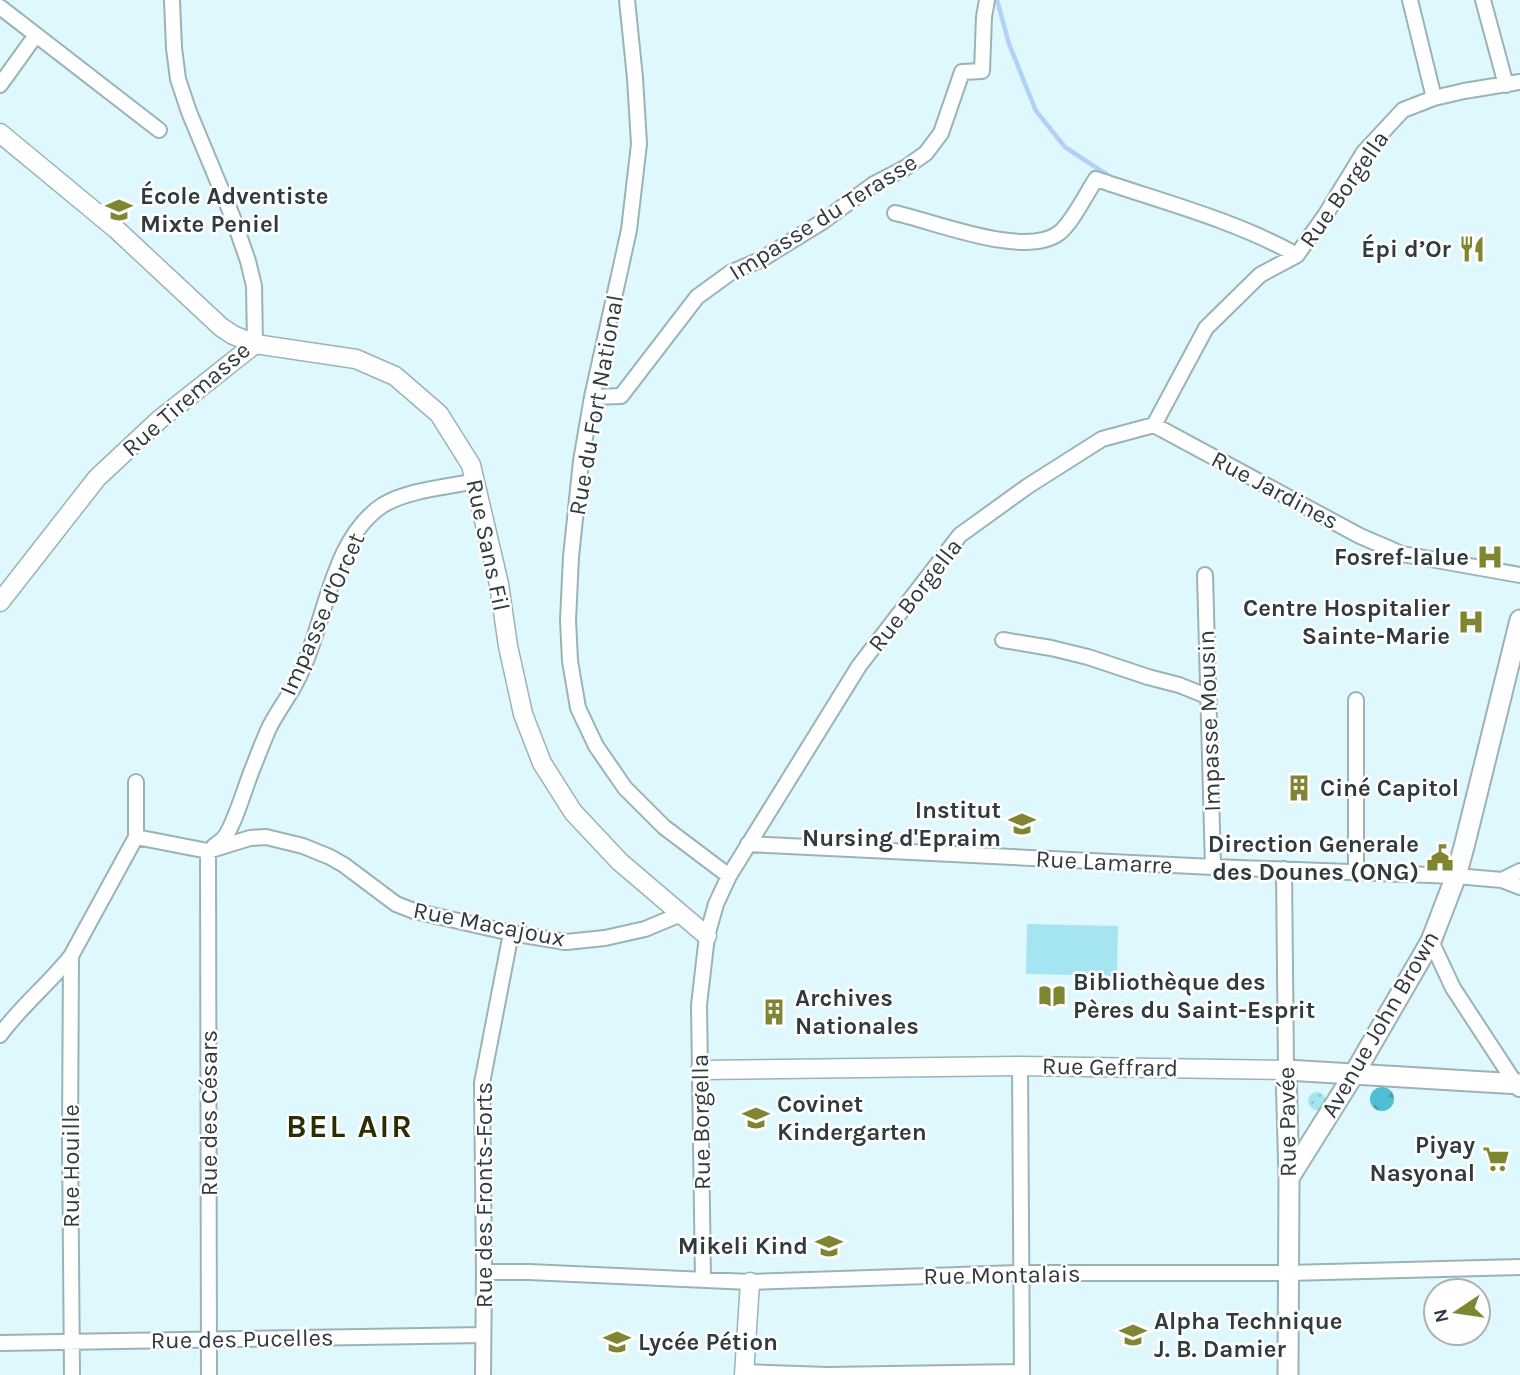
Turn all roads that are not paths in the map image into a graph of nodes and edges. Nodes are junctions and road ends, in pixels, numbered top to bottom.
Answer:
1 (172, 0) edge
2 (626, 0) edge
3 (987, 0) edge
4 (1410, 0) edge
5 (1483, 0) edge
6 (0, 7) edge
7 (36, 35) junction
8 (1513, 84) edge
9 (0, 85) edge
10 (1434, 98) junction
11 (159, 130) dead end
12 (0, 133) edge
13 (895, 213) dead end
14 (1297, 255) junction
15 (255, 344) junction
16 (592, 397) junction
17 (1154, 425) junction
18 (476, 481) junction
19 (1205, 575) dead end
20 (1520, 575) edge
21 (0, 602) edge
22 (1520, 620) edge
23 (1003, 640) dead end
24 (1209, 697) junction
25 (1356, 700) dead end
26 (136, 782) dead end
27 (136, 837) junction
28 (748, 844) junction
29 (208, 851) junction
30 (1213, 867) junction
31 (1284, 869) junction
32 (1356, 871) junction
33 (1520, 871) edge
34 (729, 876) junction
35 (1456, 876) junction
36 (1502, 880) junction
37 (1520, 887) edge
38 (681, 914) junction
39 (511, 933) junction
40 (707, 936) junction
41 (1431, 940) junction
42 (71, 956) junction
43 (0, 1035) edge
44 (1020, 1066) junction
45 (700, 1070) junction
46 (1286, 1070) junction
47 (1354, 1074) junction
48 (1519, 1086) edge
49 (1289, 1178) junction
50 (1520, 1267) edge
51 (484, 1272) junction
52 (1021, 1273) junction
53 (1288, 1273) junction
54 (703, 1279) junction
55 (750, 1282) junction
56 (483, 1335) junction
57 (209, 1339) junction
58 (72, 1342) junction
59 (0, 1343) edge
60 (744, 1374) edge
61 (1022, 1374) edge
62 (72, 1375) edge
63 (209, 1375) edge
64 (483, 1375) edge
65 (827, 1375) edge
66 (1288, 1375) edge

1 - 15 street, Rue Tiremasse
2 - 16 street, Rue du Fort National
3 - 16 street, Impasse du Terasse
4 - 10 street
5 - 8 street
6 - 7 street
7 - 9 street
7 - 11 street
8 - 10 street, Rue Borgella
10 - 14 street, Rue Borgella
12 - 15 street, Rue Sans Fil
13 - 14 street
14 - 17 street, Rue Borgella
15 - 18 street, Rue Sans Fil
15 - 21 street, Rue Tiremasse
16 - 34 street, Rue du Fort National
17 - 20 street, Rue Jardines
17 - 28 street, Rue Borgella
18 - 29 street, Impasse d'Orcet
18 - 38 street, Rue Sans Fil
19 - 24 street, Impasse Mousin
22 - 35 main road, Avenue John Brown
23 - 24 street
24 - 30 street, Impasse Mousin
25 - 32 street
26 - 27 street
27 - 29 street, Rue Macajoux
27 - 42 street
28 - 30 street, Rue Lamarre
28 - 34 street, Rue Borgella
29 - 39 street, Rue Macajoux
29 - 57 street, Rue des Césars
30 - 31 street, Rue Lamarre
31 - 32 street, Rue Lamarre
31 - 46 street, Rue Pavée
32 - 35 street, Rue Lamarre
33 - 36 street
34 - 40 street, Rue Borgella
35 - 36 street, Rue Lamarre
35 - 41 main road, Avenue John Brown
36 - 37 street, Rue Lamarre
38 - 39 street, Rue Macajoux
38 - 40 street, Rue Sans Fil
39 - 51 street, Rue des Fronts-Forts
40 - 45 street, Rue Borgella
41 - 47 main road, Avenue John Brown
41 - 48 street
42 - 43 street
42 - 58 street, Rue Houille
44 - 45 street, Rue Geffrard
44 - 46 street, Rue Geffrard
44 - 52 street
45 - 54 street, Rue Borgella
46 - 47 main road, Rue Geffrard
46 - 49 main road, Rue Pavée
47 - 48 main road, Rue Geffrard
47 - 49 main road, Avenue John Brown
49 - 53 main road, Rue Pavée
50 - 53 street, Rue Montalais
51 - 54 street, Rue Montalais
51 - 56 street, Rue des Fronts-Forts
52 - 53 street, Rue Montalais
52 - 55 street, Rue Montalais
52 - 61 street
53 - 66 main road, Rue Pavée
54 - 55 street, Rue Montalais
55 - 60 street
56 - 57 street, Rue des Pucelles
56 - 64 street, Rue des Fronts-Forts
57 - 58 street, Rue des Pucelles
57 - 63 street, Rue des Césars
58 - 59 street, Rue des Pucelles
58 - 62 street, Rue Houille
60 - 65 street
61 - 65 street

